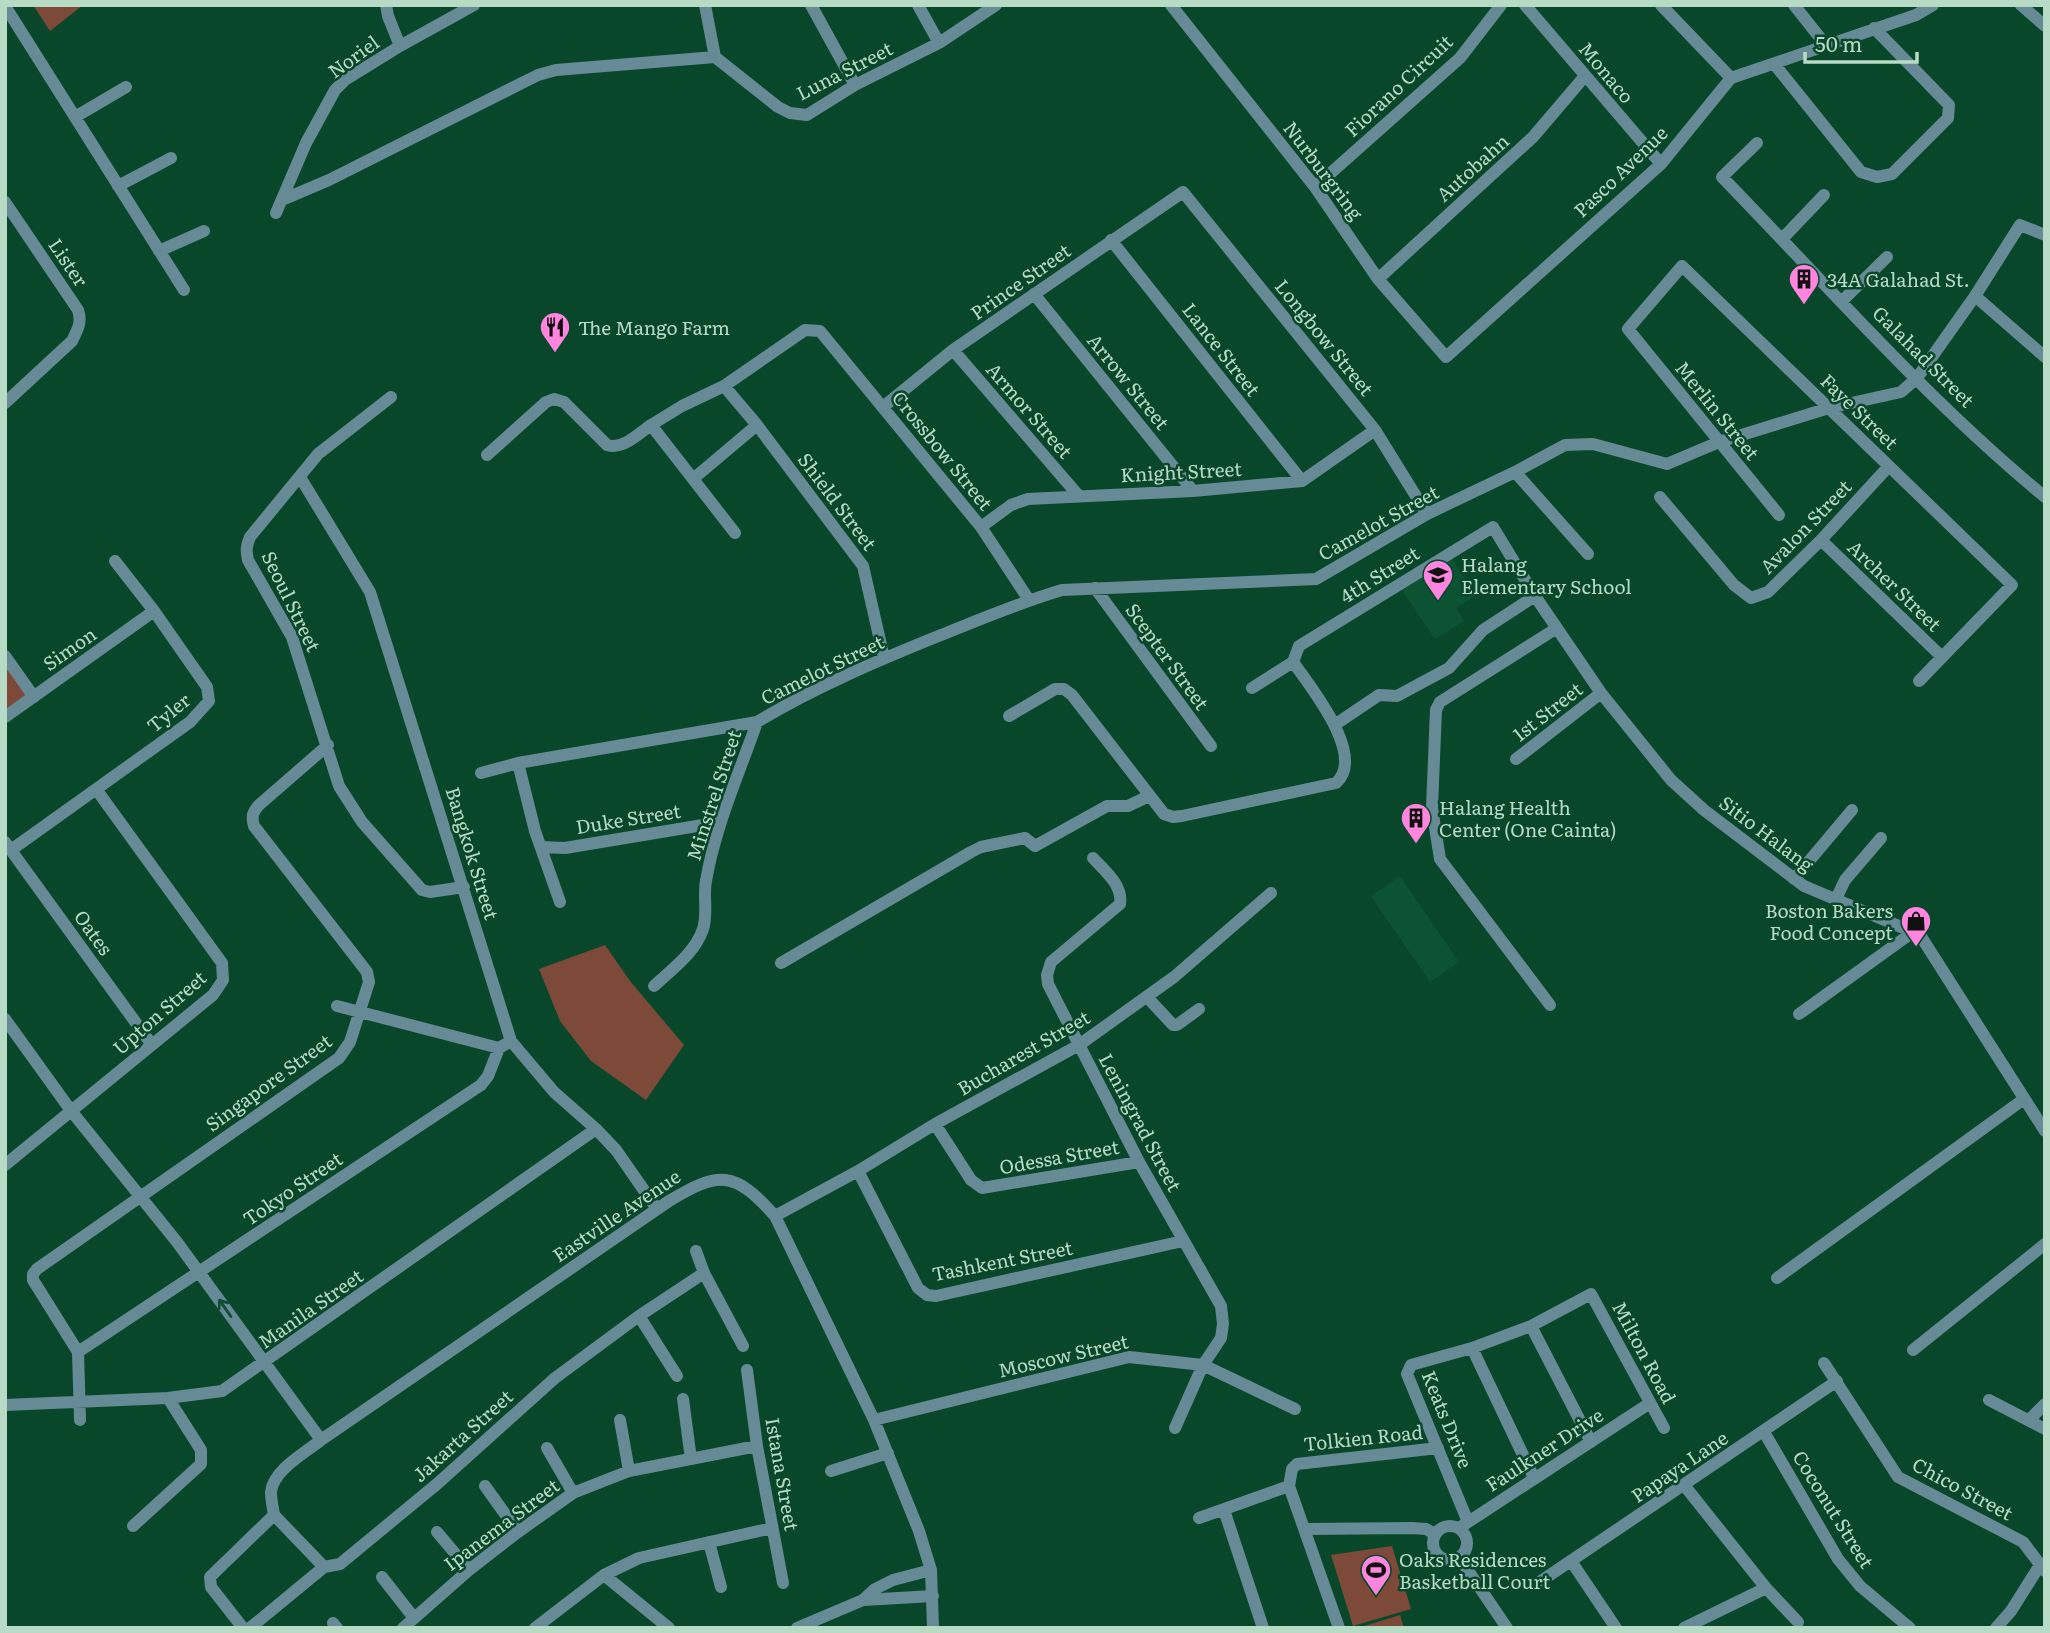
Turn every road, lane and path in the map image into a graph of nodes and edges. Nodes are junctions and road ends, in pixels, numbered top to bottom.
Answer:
1 (386, 5) edge
2 (474, 5) edge
3 (705, 5) edge
4 (811, 5) edge
5 (918, 5) edge
6 (996, 5) edge
7 (1171, 5) edge
8 (1501, 5) edge
9 (1525, 5) edge
10 (1661, 5) edge
11 (1794, 5) edge
12 (1933, 5) edge
13 (2021, 5) edge
14 (5, 6) edge
15 (2045, 26) edge
16 (1874, 28) junction
17 (939, 43) junction
18 (1825, 44) junction
19 (400, 46) junction
20 (715, 57) junction
21 (1775, 65) junction
22 (1585, 76) junction
23 (1731, 78) junction
24 (855, 85) junction
25 (125, 87) dead end
26 (75, 117) junction
27 (1758, 143) dead end
28 (171, 158) dead end
29 (1661, 164) junction
30 (118, 186) junction
31 (1315, 187) junction
32 (1183, 192) joint
33 (1824, 195) dead end
34 (282, 200) junction
35 (5, 202) edge
36 (276, 213) dead end
37 (204, 230) dead end
38 (2045, 235) edge
39 (1782, 239) junction
40 (1111, 240) junction
41 (159, 251) junction
42 (1887, 257) dead end
43 (1378, 279) junction
44 (184, 290) dead end
45 (1034, 294) junction
46 (1975, 296) junction
47 (1842, 301) junction
48 (1628, 329) joint
49 (953, 350) junction
50 (1446, 357) joint
51 (2045, 357) edge
52 (1917, 378) junction
53 (724, 386) junction
54 (391, 397) dead end
55 (5, 403) edge
56 (883, 407) junction
57 (1829, 408) junction
58 (651, 425) junction
59 (757, 425) junction
60 (1375, 430) junction
61 (1719, 442) junction
62 (487, 455) dead end
63 (1889, 466) junction
64 (1516, 472) junction
65 (300, 477) junction
66 (693, 479) junction
67 (1302, 481) junction
68 (1193, 491) junction
69 (1078, 495) junction
70 (1660, 497) dead end
71 (2045, 497) edge
72 (1427, 514) junction
73 (1779, 515) dead end
74 (981, 527) junction
75 (1493, 527) joint
76 (735, 533) dead end
77 (1821, 540) junction
78 (1588, 554) dead end
79 (114, 561) dead end
80 (1095, 588) junction
81 (1535, 596) junction
82 (1029, 600) junction
83 (154, 611) junction
84 (1557, 628) junction
85 (5, 656) edge
86 (1942, 657) junction
87 (884, 658) junction
88 (1293, 662) junction
89 (1919, 681) dead end
90 (1252, 688) dead end
91 (1601, 693) junction
92 (34, 696) junction
93 (1009, 716) dead end
94 (5, 717) edge
95 (757, 722) junction
96 (1336, 724) junction
97 (328, 745) junction
98 (1211, 746) dead end
99 (1516, 759) dead end
100 (518, 763) junction
101 (481, 773) dead end
102 (96, 789) junction
103 (1149, 796) junction
104 (1852, 810) dead end
105 (722, 822) junction
106 (1881, 838) dead end
107 (8, 846) edge
108 (541, 847) junction
109 (1093, 858) dead end
110 (1794, 879) junction
111 (464, 887) junction
112 (1271, 893) dead end
113 (1836, 899) junction
114 (560, 902) dead end
115 (1913, 932) junction
116 (781, 963) dead end
117 (654, 986) dead end
118 (1147, 997) junction
119 (1550, 1005) dead end
120 (337, 1006) dead end
121 (1199, 1009) dead end
122 (360, 1011) junction
123 (1799, 1014) dead end
124 (5, 1019) edge
125 (505, 1044) junction
126 (152, 1045) junction
127 (1079, 1045) junction
128 (2024, 1099) junction
129 (72, 1112) junction
130 (935, 1124) junction
131 (596, 1129) junction
132 (2045, 1131) edge
133 (1139, 1162) junction
134 (5, 1165) edge
135 (858, 1171) junction
136 (141, 1197) junction
137 (657, 1209) junction
138 (775, 1216) junction
139 (1182, 1241) junction
140 (2045, 1244) edge
141 (696, 1251) dead end
142 (200, 1273) junction
143 (704, 1273) junction
144 (1777, 1278) dead end
145 (639, 1316) junction
146 (1531, 1325) junction
147 (743, 1346) dead end
148 (1472, 1348) junction
149 (1913, 1350) dead end
150 (78, 1352) junction
151 (1824, 1363) dead end
152 (264, 1364) junction
153 (1203, 1365) junction
154 (747, 1370) dead end
155 (677, 1376) dead end
156 (1837, 1381) junction
157 (168, 1398) junction
158 (683, 1399) dead end
159 (1989, 1400) dead end
160 (80, 1402) junction
161 (1650, 1403) junction
162 (2045, 1404) edge
163 (5, 1405) edge
164 (1295, 1409) dead end
165 (80, 1420) dead end
166 (620, 1420) dead end
167 (874, 1420) junction
168 (2029, 1420) junction
169 (1175, 1428) dead end
170 (1664, 1428) dead end
171 (2045, 1429) edge
172 (1764, 1432) junction
173 (321, 1440) junction
174 (1591, 1442) junction
175 (757, 1446) junction
176 (547, 1448) dead end
177 (1438, 1448) junction
178 (888, 1453) junction
179 (691, 1459) junction
180 (629, 1471) junction
181 (831, 1471) dead end
182 (1534, 1478) junction
183 (1685, 1485) junction
184 (485, 1486) dead end
185 (1289, 1486) junction
186 (573, 1493) junction
187 (1224, 1510) junction
188 (274, 1515) junction
189 (1199, 1518) dead end
190 (1464, 1525) junction
191 (133, 1526) dead end
192 (772, 1528) junction
193 (1305, 1529) junction
194 (437, 1532) dead end
195 (518, 1532) junction
196 (1435, 1535) junction
197 (709, 1542) junction
198 (1459, 1557) junction
199 (1571, 1561) junction
200 (324, 1567) junction
201 (2043, 1568) edge
202 (469, 1570) junction
203 (930, 1570) junction
204 (604, 1575) junction
205 (382, 1577) dead end
206 (1541, 1581) dead end
207 (783, 1583) dead end
208 (720, 1587) dead end
209 (1766, 1588) junction
210 (933, 1596) junction
211 (863, 1600) junction
212 (414, 1618) junction
213 (1798, 1622) dead end
214 (538, 1627) edge
215 (243, 1628) edge
216 (250, 1628) edge
217 (403, 1628) edge
218 (669, 1628) edge
219 (797, 1628) edge
220 (933, 1628) edge
221 (1263, 1628) edge
222 (1339, 1628) edge
223 (1507, 1628) edge
224 (1616, 1628) edge
225 (1684, 1628) edge
226 (1910, 1628) edge
227 (1996, 1628) edge

1 - 19 street
2 - 19 street, Noriel
3 - 20 street
4 - 24 street
5 - 17 street
6 - 17 street, Luna Street
7 - 31 street, Nurburgring
8 - 31 street, Fiorano Circuit
9 - 22 street, Monaco
10 - 23 street
11 - 18 street
12 - 16 street
13 - 15 street
14 - 26 street
16 - 18 street
16 - 21 street
17 - 24 street, Luna Street
18 - 21 street
19 - 34 street, Noriel
20 - 24 street, Luna Street
20 - 34 street
21 - 23 street
22 - 29 street, Monaco
22 - 43 street, Autobahn
23 - 29 street, Pasco Avenue
25 - 26 street
26 - 30 street
27 - 39 street, Galahad Street
28 - 30 street
29 - 50 street, Pasco Avenue
30 - 41 street
31 - 43 street, Nurburgring
32 - 40 street, Prince Street
32 - 60 street, Longbow Street
33 - 39 street
34 - 36 street, Noriel
35 - 55 street, Lister
37 - 41 street
38 - 46 street, Camelot Street
39 - 47 street, Galahad Street
40 - 45 street, Prince Street
40 - 67 street, Lance Street
41 - 44 street
42 - 47 street
43 - 50 street, Nurburgring
45 - 49 street, Prince Street
45 - 68 street, Arrow Street
46 - 51 street
46 - 52 street, Camelot Street
47 - 52 street, Galahad Street
48 - 57 street, Faye Street
48 - 61 street, Merlin Street
49 - 56 street, Prince Street
49 - 69 street, Armor Street
52 - 57 street, Camelot Street
52 - 71 street, Galahad Street
53 - 56 street, Crossbow Street
53 - 58 street
53 - 59 street, Shield Street
54 - 65 street, Seoul Street
56 - 74 street, Crossbow Street
57 - 61 street, Camelot Street
57 - 63 street, Faye Street
58 - 62 street
58 - 66 street
59 - 66 street
59 - 87 street, Shield Street
60 - 67 street, Knight Street
60 - 72 street, Longbow Street
61 - 64 street, Camelot Street
61 - 73 street, Merlin Street
63 - 77 street, Avalon Street
63 - 86 street, Faye Street
64 - 72 street, Camelot Street
64 - 78 street
65 - 97 street, Seoul Street
65 - 111 street, Bangkok Street
66 - 76 street
67 - 68 street, Knight Street
68 - 69 street, Knight Street
69 - 74 street, Knight Street
70 - 77 street, Avalon Street
72 - 80 street, Camelot Street
74 - 82 street, Crossbow Street
75 - 81 street, Sitio Halang
75 - 88 street, 4th Street
77 - 86 street, Archer Street
79 - 83 street, Tyler
80 - 82 street, Camelot Street
80 - 98 street, Scepter Street
81 - 84 street, Sitio Halang
81 - 96 street
82 - 87 street, Camelot Street
83 - 92 street, Simon
83 - 102 street, Tyler
84 - 91 street, Sitio Halang
84 - 119 street
85 - 92 street
86 - 89 street
87 - 95 street, Camelot Street
88 - 90 street, 4th Street
88 - 96 street
91 - 99 street, 1st Street
91 - 110 street, Sitio Halang
92 - 94 street, Simon
93 - 103 street
95 - 100 street, Camelot Street
95 - 105 street, Minstrel Street
96 - 103 street
97 - 111 street, Seoul Street
97 - 122 street, Singapore Street
100 - 101 street, Camelot Street
100 - 108 street
102 - 107 street, Tyler
102 - 126 street, Upton Street
103 - 116 street
104 - 110 street
105 - 108 street, Duke Street
105 - 117 street, Minstrel Street
106 - 113 street
107 - 126 street, Oates
108 - 114 street
109 - 127 street, Leningrad Street
110 - 113 street, Sitio Halang
111 - 125 street, Bangkok Street
112 - 118 street, Bucharest Street
113 - 115 street, Sitio Halang
115 - 123 street
115 - 128 street, Sitio Halang
118 - 121 street
118 - 127 street, Bucharest Street
120 - 122 street
122 - 125 street
122 - 136 street, Singapore Street
124 - 129 street
125 - 131 street, Bangkok Street
125 - 142 street, Tokyo Street
126 - 129 street, Upton Street
127 - 130 street, Bucharest Street
127 - 133 street, Leningrad Street
128 - 132 street, Sitio Halang
128 - 144 street
129 - 134 street, Upton Street
129 - 136 street
130 - 133 street, Odessa Street
130 - 135 street, Bucharest Street
131 - 137 street, Bangkok Street
131 - 152 street, Manila Street
133 - 139 street, Leningrad Street
135 - 138 street, Bucharest Street
135 - 139 street, Tashkent Street
136 - 142 street
136 - 150 street, Singapore Street
137 - 138 street, Eastville Avenue
137 - 173 street, Eastville Avenue
138 - 167 street, Eastville Avenue
139 - 153 street, Leningrad Street
140 - 149 street
141 - 143 street
142 - 150 street, Tokyo Street
152 -> 142 street
143 - 145 street, Jakarta Street
143 - 147 street
145 - 155 street
145 - 200 street, Jakarta Street
146 - 148 street
146 - 161 street, Milton Road
146 - 174 street
148 - 177 street, Keats Drive
148 - 182 street
150 - 160 street, Singapore Street
151 - 156 street, Chico Street
152 - 157 street, Manila Street
152 - 173 street
153 - 164 street, Moscow Street
153 - 167 street, Moscow Street
153 - 169 street, Leningrad Street
154 - 175 street, Istana Street
156 - 172 street, Papaya Lane
156 - 201 street, Chico Street
157 - 160 street, Manila Street
157 - 191 street
158 - 179 street
159 - 168 street
160 - 163 street, Manila Street
160 - 165 street, Singapore Street
161 - 170 street, Milton Road
161 - 174 street, Faulkner Drive
162 - 168 street
166 - 180 street
167 - 178 street, Eastville Avenue
168 - 171 street
172 - 183 street, Papaya Lane
172 - 226 street, Coconut Street
173 - 188 street, Eastville Avenue
174 - 182 street, Faulkner Drive
175 - 179 street, Ipanema Street
175 - 192 street, Istana Street
176 - 186 street
177 - 185 street, Tolkien Road
177 - 190 street, Keats Drive
178 - 181 street
178 - 203 street, Eastville Avenue
179 - 180 street, Ipanema Street
180 - 186 street, Ipanema Street
182 - 190 street, Faulkner Drive
183 - 199 street, Papaya Lane
183 - 209 street
184 - 195 street
185 - 187 street
185 - 193 street
186 - 195 street, Ipanema Street
187 - 189 street
187 - 221 street
188 - 200 street
188 - 215 street
190 - 196 street
190 - 198 street
192 - 197 street
192 - 207 street, Istana Street
193 - 196 street
193 - 222 street
194 - 202 street
195 - 202 street, Ipanema Street
196 - 198 street
197 - 204 street
197 - 208 street
198 - 223 street
199 - 206 street, Papaya Lane
199 - 224 street
200 - 216 street, Jakarta Street
201 - 227 street
202 - 212 street, Ipanema Street
203 - 210 street, Eastville Avenue
203 - 211 street
204 - 214 street
204 - 218 street
205 - 212 street
209 - 213 street
209 - 225 street
210 - 211 street
210 - 220 street, Eastville Avenue
211 - 219 street
212 - 217 street, Ipanema Street

